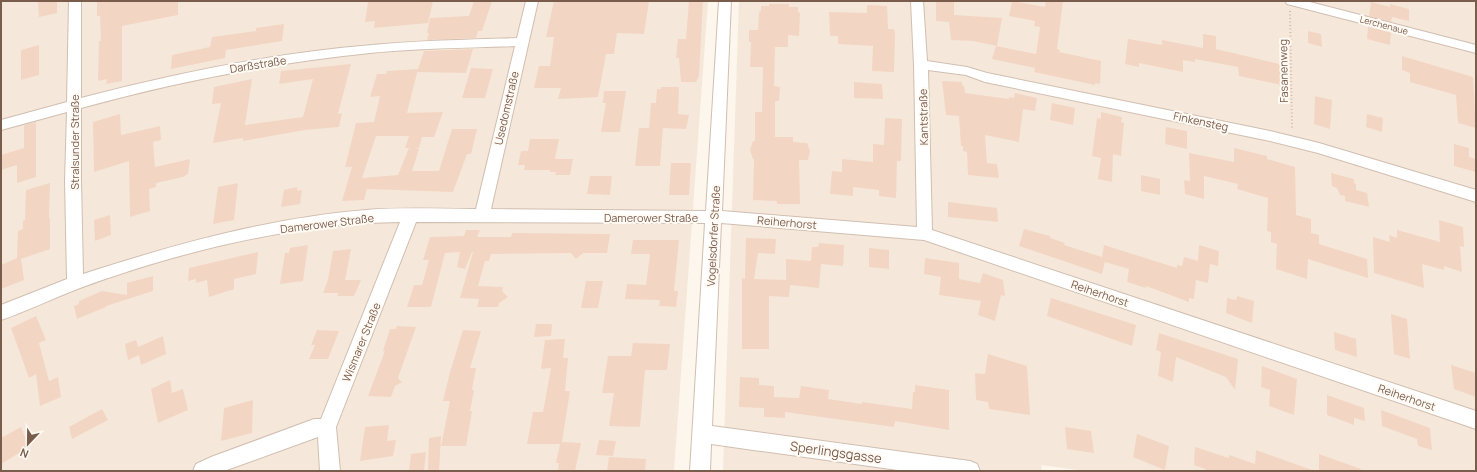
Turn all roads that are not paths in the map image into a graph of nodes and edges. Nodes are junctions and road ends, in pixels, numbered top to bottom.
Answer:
1 (75, 1) edge
2 (532, 1) edge
3 (725, 1) edge
4 (917, 1) edge
5 (1291, 5) edge
6 (521, 42) junction
7 (1476, 49) edge
8 (921, 65) junction
9 (74, 104) junction
10 (1, 125) edge
11 (1476, 196) edge
12 (482, 215) junction
13 (410, 216) junction
14 (714, 217) junction
15 (924, 234) junction
16 (75, 283) junction
17 (1, 313) edge
18 (1476, 420) edge
19 (328, 427) junction
20 (702, 434) junction
21 (203, 471) edge
22 (330, 471) edge
23 (700, 471) edge
24 (970, 471) edge

1 - 9 street, Stralsunder Straße
2 - 6 street, Usedomstraße
3 - 14 street, Vogelsdorfer Straße
4 - 8 street, Kantstraße
5 - 7 street, Lerchenaue
6 - 9 street, Darßstraße
6 - 12 street, Usedomstraße
8 - 11 street, Finkensteg
8 - 15 street, Kantstraße
9 - 10 street, Darßstraße
9 - 16 street, Stralsunder Straße
12 - 13 street, Damerower Straße
12 - 14 street, Damerower Straße
13 - 16 street, Damerower Straße
13 - 19 street, Wismarer Straße
14 - 15 street, Reiherhorst
14 - 20 street, Vogelsdorfer Straße
15 - 18 street, Reiherhorst
16 - 17 street, Damerower Straße
19 - 21 street
19 - 22 street, Wismarer Straße
20 - 23 street, Vogelsdorfer Straße
20 - 24 street, Sperlingsgasse

